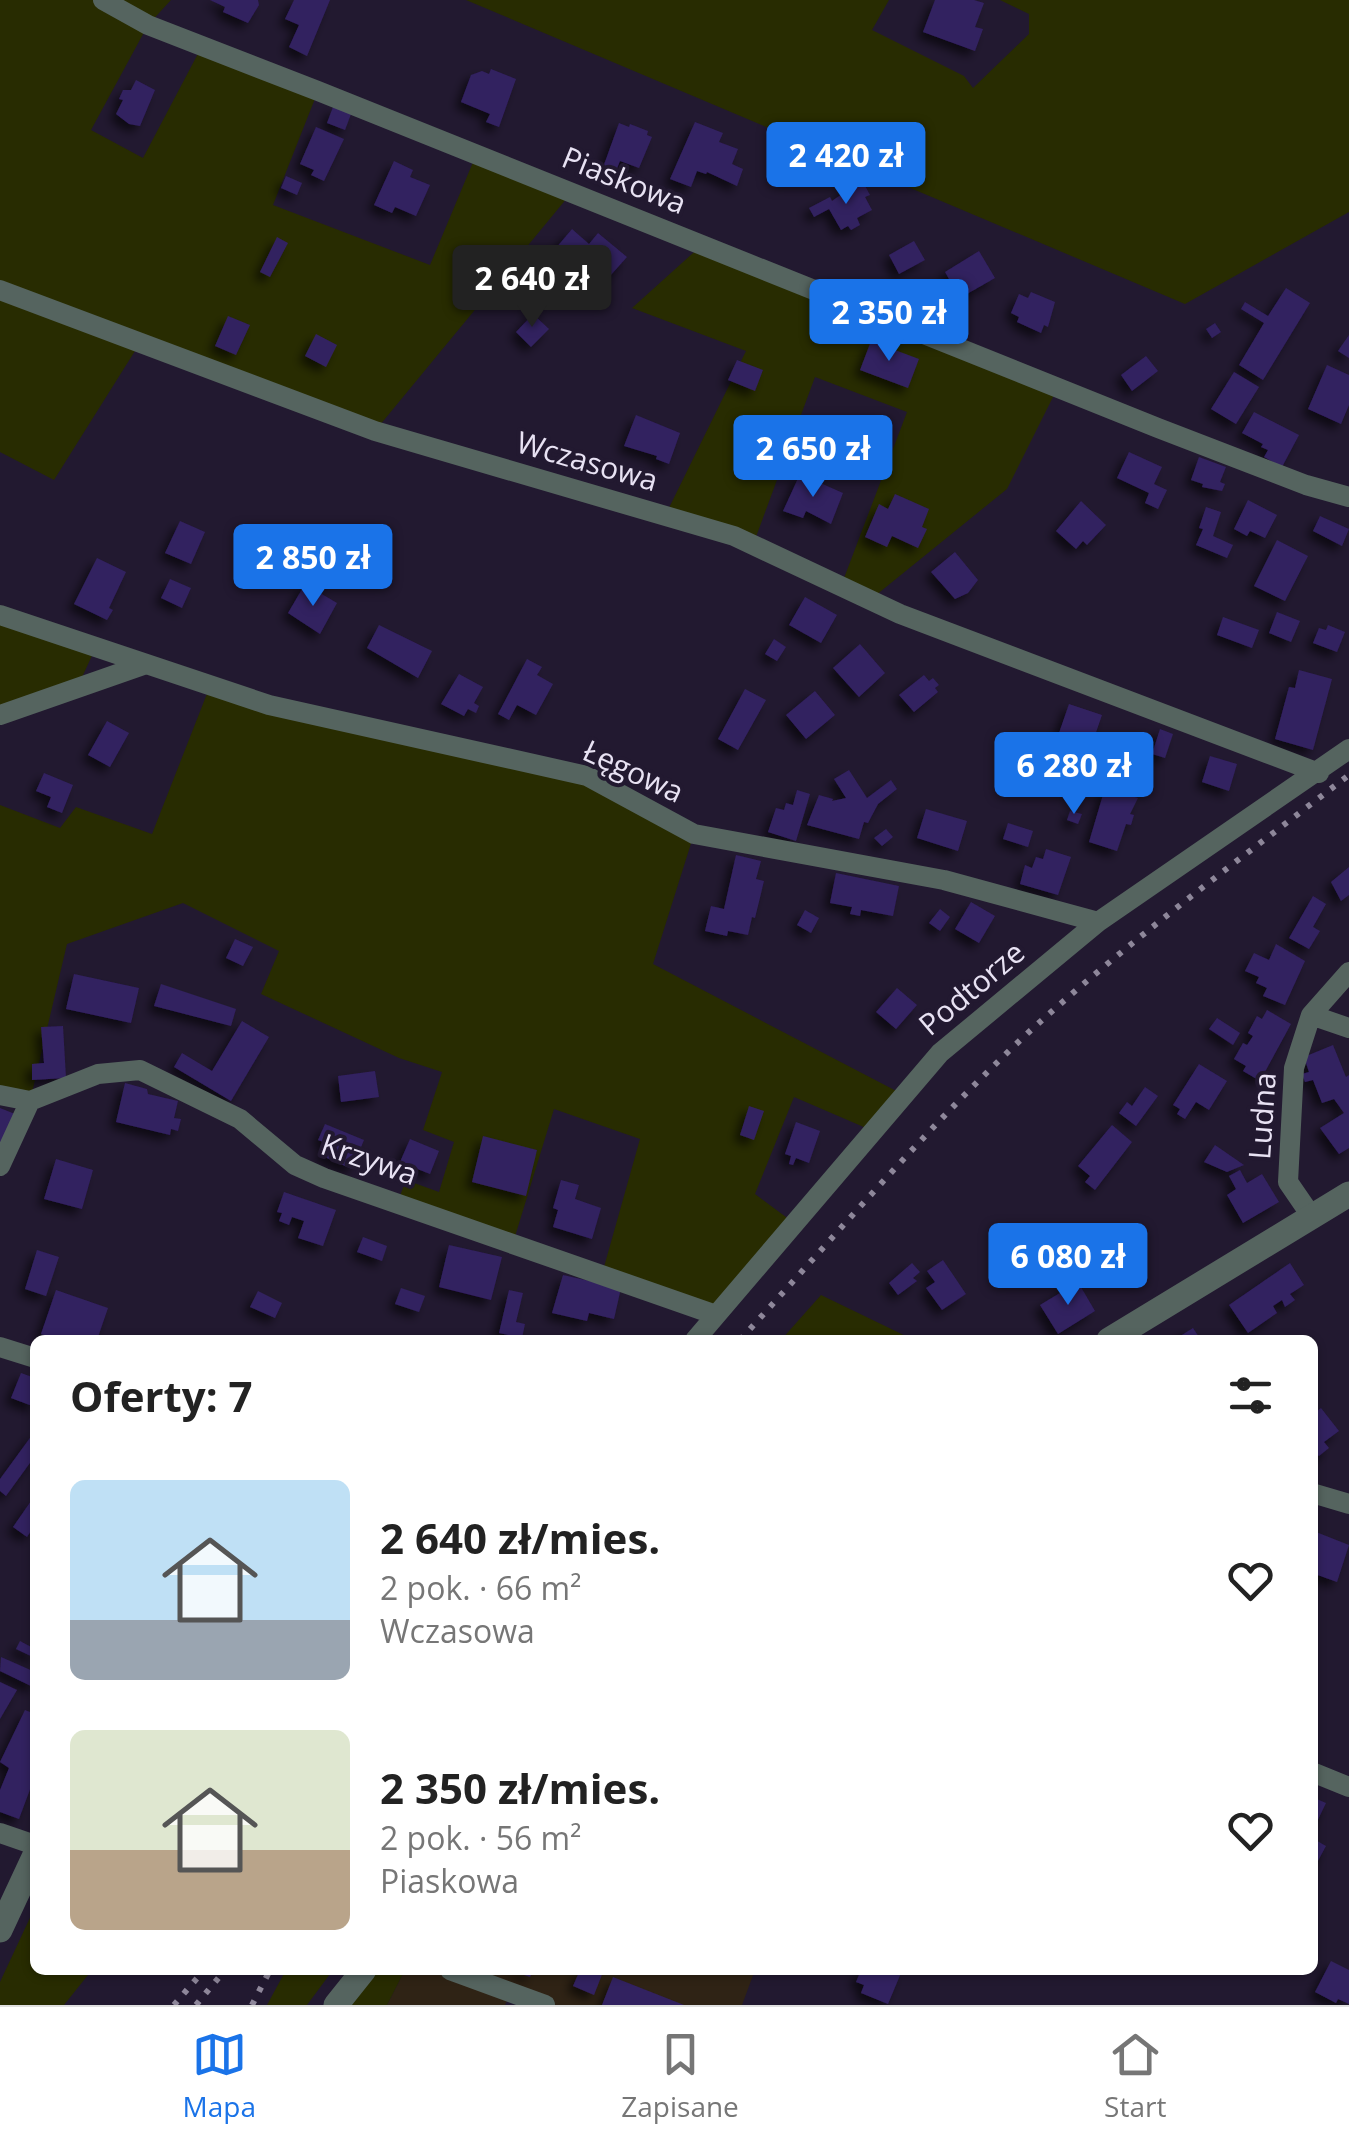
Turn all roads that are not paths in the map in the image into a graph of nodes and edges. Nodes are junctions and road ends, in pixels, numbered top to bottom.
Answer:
1 (104, 0) edge
2 (0, 290) edge
3 (1349, 497) edge
4 (0, 615) edge
5 (146, 664) junction
6 (0, 715) edge
7 (1349, 750) edge
8 (1319, 773) junction
9 (1098, 922) junction
10 (1349, 972) edge
11 (1311, 1015) junction
12 (1349, 1028) edge
13 (0, 1095) edge
14 (30, 1101) junction
15 (0, 1166) edge
16 (1349, 1194) edge
17 (1312, 1216) junction
18 (716, 1315) junction
19 (698, 1335) edge
20 (1116, 1335) edge
21 (0, 1347) edge
22 (30, 1356) edge
23 (1318, 1495) edge
24 (1349, 1504) edge
25 (1318, 1774) edge
26 (1349, 1787) edge
27 (0, 1833) edge
28 (30, 1843) edge
29 (30, 1866) edge
30 (0, 1930) edge
31 (360, 1975) edge
32 (464, 1975) edge
33 (336, 2005) edge
34 (545, 2005) edge

1 - 3 street, Piaskowa
2 - 8 street, Wczasowa
4 - 5 street, Łęgowa
5 - 6 street
5 - 9 street, Łęgowa
7 - 8 street, Podtorze
8 - 9 street, Podtorze
9 - 18 street, Podtorze
10 - 11 street, Ludna
11 - 12 street
11 - 17 street, Ludna
13 - 14 street
14 - 15 street
14 - 18 street, Krzywa
16 - 17 street
17 - 20 street
18 - 19 street, Podtorze
21 - 22 street
23 - 24 street
25 - 26 street
27 - 28 street
29 - 30 street
31 - 33 street
32 - 34 street

